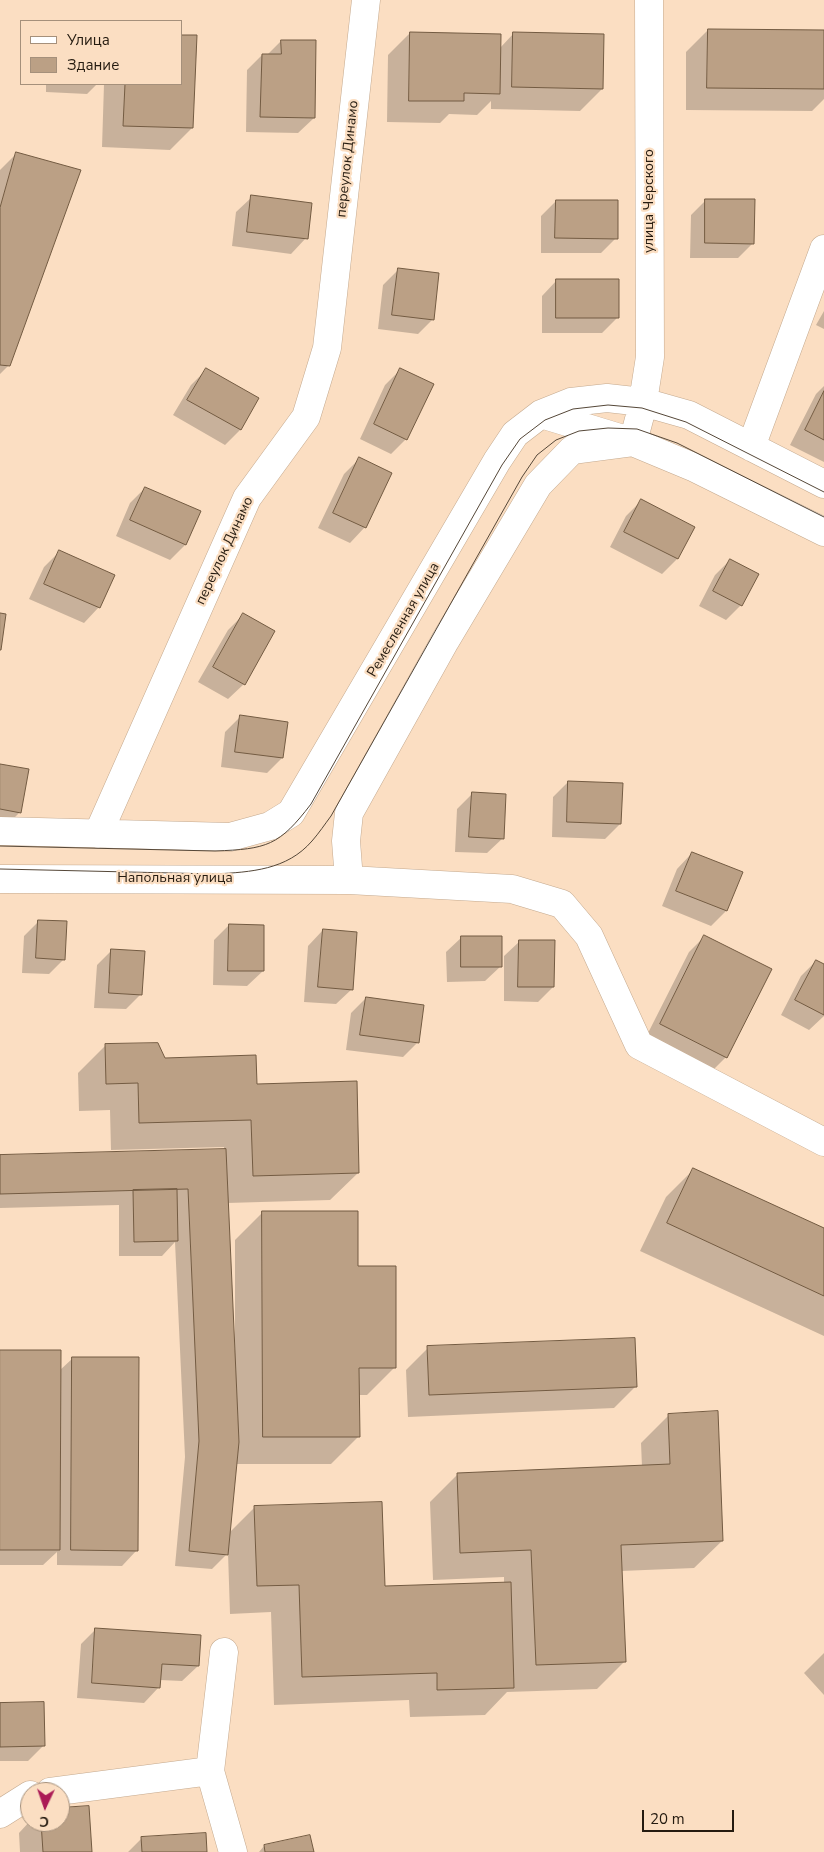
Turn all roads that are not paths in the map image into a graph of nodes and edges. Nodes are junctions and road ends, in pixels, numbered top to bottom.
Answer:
1 (366, 0) edge
2 (649, 0) edge
3 (824, 250) edge
4 (643, 402) junction
5 (541, 414) junction
6 (634, 442) junction
7 (751, 447) junction
8 (824, 484) edge
9 (824, 532) edge
10 (0, 831) edge
11 (98, 834) junction
12 (0, 879) edge
13 (350, 880) junction
14 (824, 1142) edge
15 (224, 1652) dead end
16 (210, 1771) junction
17 (70, 1789) edge
18 (20, 1801) edge
19 (0, 1814) edge
20 (233, 1852) edge

1 - 11 street, переулок Динамо
2 - 4 street, улица Черского
3 - 7 street
4 - 5 street, Ремесленная улица
4 - 6 street, улица Черского
4 - 7 street, Ремесленная улица
5 - 6 street
5 - 11 street, Ремесленная улица
6 - 9 street
6 - 13 street
7 - 8 street, Ремесленная улица
10 - 11 street
12 - 13 street, Напольная улица
13 - 14 street, Напольная улица
15 - 16 street
16 - 17 street
16 - 20 street
18 - 19 street

